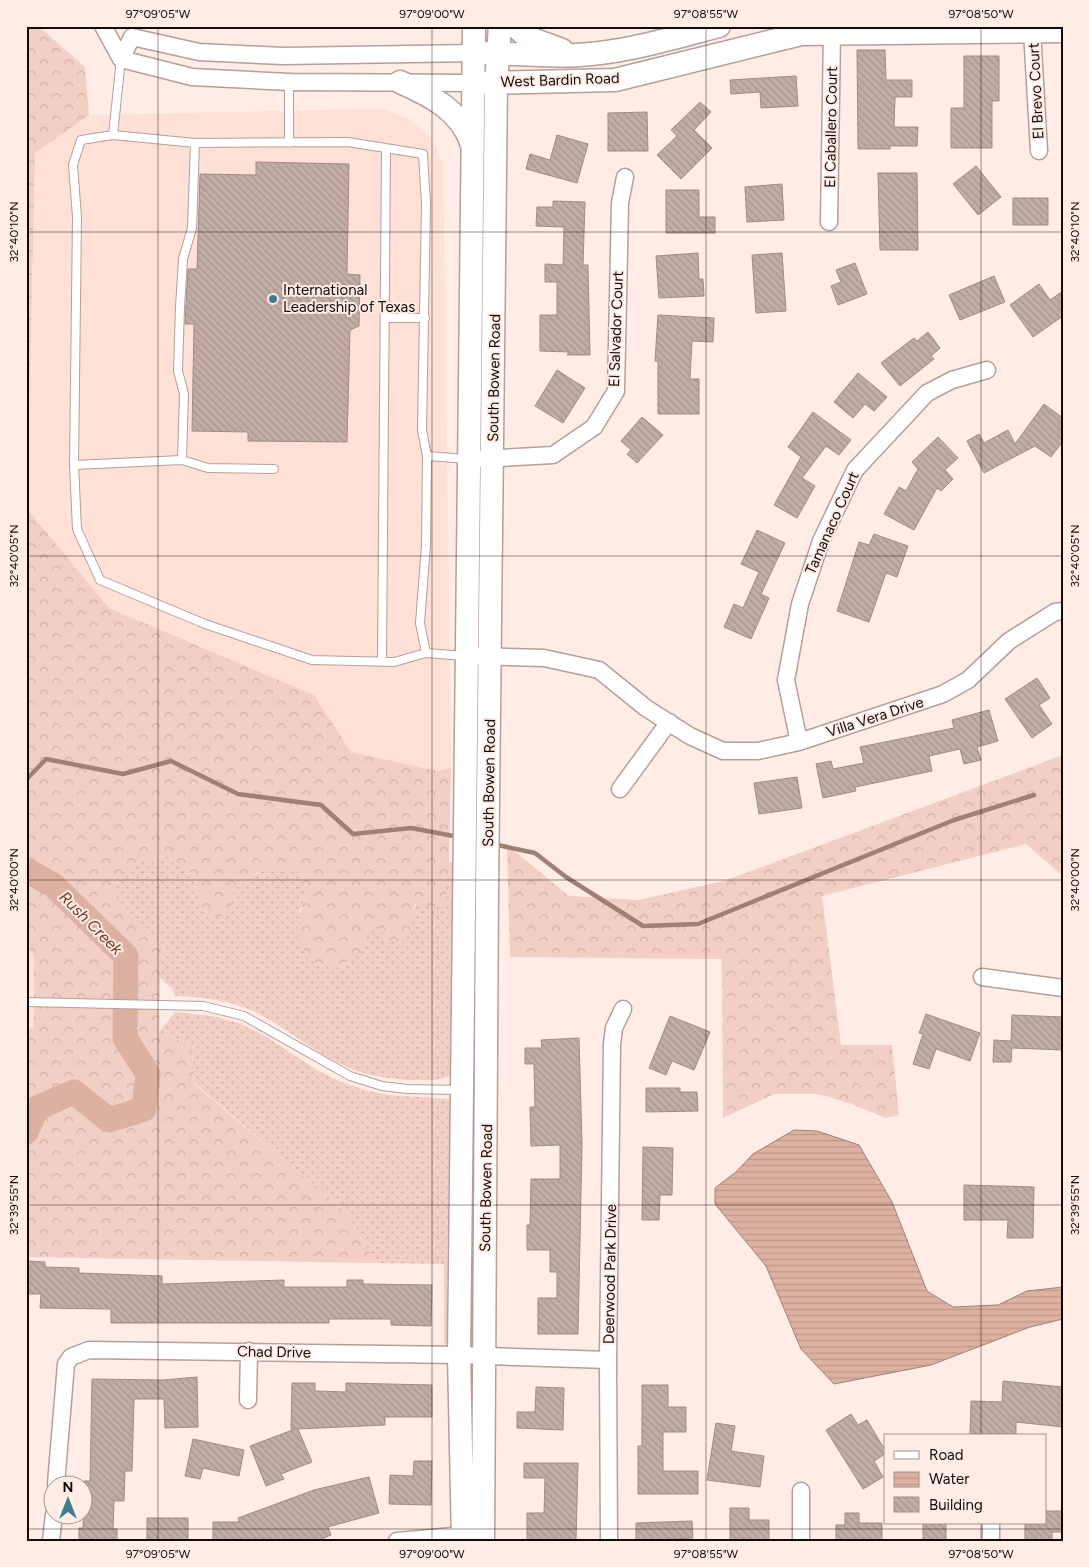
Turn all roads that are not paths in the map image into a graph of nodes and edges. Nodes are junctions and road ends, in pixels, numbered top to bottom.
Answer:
1 (103, 26) edge
2 (474, 26) edge
3 (500, 26) edge
4 (515, 26) edge
5 (719, 26) edge
6 (1032, 31) junction
7 (1063, 31) edge
8 (832, 32) junction
9 (474, 53) junction
10 (499, 53) junction
11 (582, 55) junction
12 (121, 59) junction
13 (289, 82) junction
14 (400, 82) junction
15 (474, 83) junction
16 (496, 83) junction
17 (113, 135) junction
18 (195, 143) junction
19 (288, 143) junction
20 (386, 148) junction
21 (473, 148) junction
22 (1039, 152) dead end
23 (625, 177) dead end
24 (829, 222) dead end
25 (385, 318) junction
26 (425, 318) junction
27 (987, 370) dead end
28 (427, 456) junction
29 (470, 459) junction
30 (493, 459) junction
31 (182, 460) junction
32 (74, 464) junction
33 (274, 469) dead end
34 (1063, 611) edge
35 (426, 653) junction
36 (468, 656) junction
37 (491, 656) junction
38 (382, 661) junction
39 (669, 722) junction
40 (799, 742) junction
41 (620, 789) dead end
42 (982, 976) dead end
43 (1063, 988) edge
44 (27, 1002) edge
45 (623, 1009) dead end
46 (475, 1090) junction
47 (249, 1352) junction
48 (459, 1355) junction
49 (484, 1357) junction
50 (608, 1360) junction
51 (248, 1400) dead end
52 (57, 1474) edge
53 (801, 1491) dead end
54 (53, 1524) edge
55 (991, 1524) edge
56 (470, 1539) edge
57 (52, 1541) edge
58 (397, 1541) edge
59 (609, 1541) edge
60 (801, 1541) edge
61 (991, 1541) edge

1 - 12 street
2 - 9 main road, South Bowen Road
3 - 10 main road, South Bowen Road
4 - 11 main road
5 - 11 main road, West Bardin Road
6 - 7 main road, West Bardin Road
6 - 8 main road, West Bardin Road
6 - 22 street, El Brevo Court
8 - 16 main road, West Bardin Road
8 - 24 street, El Caballero Court
9 - 10 main road, West Bardin Road
9 - 12 street, West Bardin Road
9 - 15 main road, South Bowen Road
10 - 11 main road, West Bardin Road
10 - 16 main road, South Bowen Road
12 - 13 street, West Bardin Road
12 - 17 lane
13 - 14 street, West Bardin Road
13 - 19 lane
14 - 15 street, West Bardin Road
14 - 21 main road
15 - 16 main road, West Bardin Road
15 - 21 main road, South Bowen Road
16 - 30 main road, South Bowen Road
17 - 18 lane
17 - 32 lane
18 - 19 lane
18 - 31 lane
19 - 20 lane
20 - 25 lane
20 - 26 lane
21 - 29 main road, South Bowen Road
23 - 30 street, El Salvador Court
25 - 26 lane
25 - 38 lane
26 - 28 lane
27 - 40 street, Tamanaco Court
28 - 29 lane
28 - 35 lane
29 - 30 street, El Salvador Court
29 - 36 main road, South Bowen Road
30 - 37 main road, South Bowen Road
31 - 32 lane
31 - 33 lane
32 - 38 lane
34 - 40 street, Villa Vera Drive
35 - 36 lane
35 - 38 lane
36 - 37 street, Villa Vera Drive
36 - 46 main road, South Bowen Road
37 - 39 street, Villa Vera Drive
37 - 46 main road, South Bowen Road
39 - 40 street, Villa Vera Drive
39 - 41 street
42 - 43 street
44 - 46 lane
45 - 50 street, Deerwood Park Drive
46 - 48 main road, South Bowen Road
46 - 49 main road, South Bowen Road
47 - 48 street, Chad Drive
47 - 51 street
47 - 52 street, Chad Drive
48 - 49 street, Chad Drive
48 - 56 main road, South Bowen Road
49 - 50 street, Chad Drive
49 - 56 main road, South Bowen Road
50 - 59 street, Deerwood Park Drive
53 - 60 street
54 - 57 street
55 - 61 street
56 - 58 street

